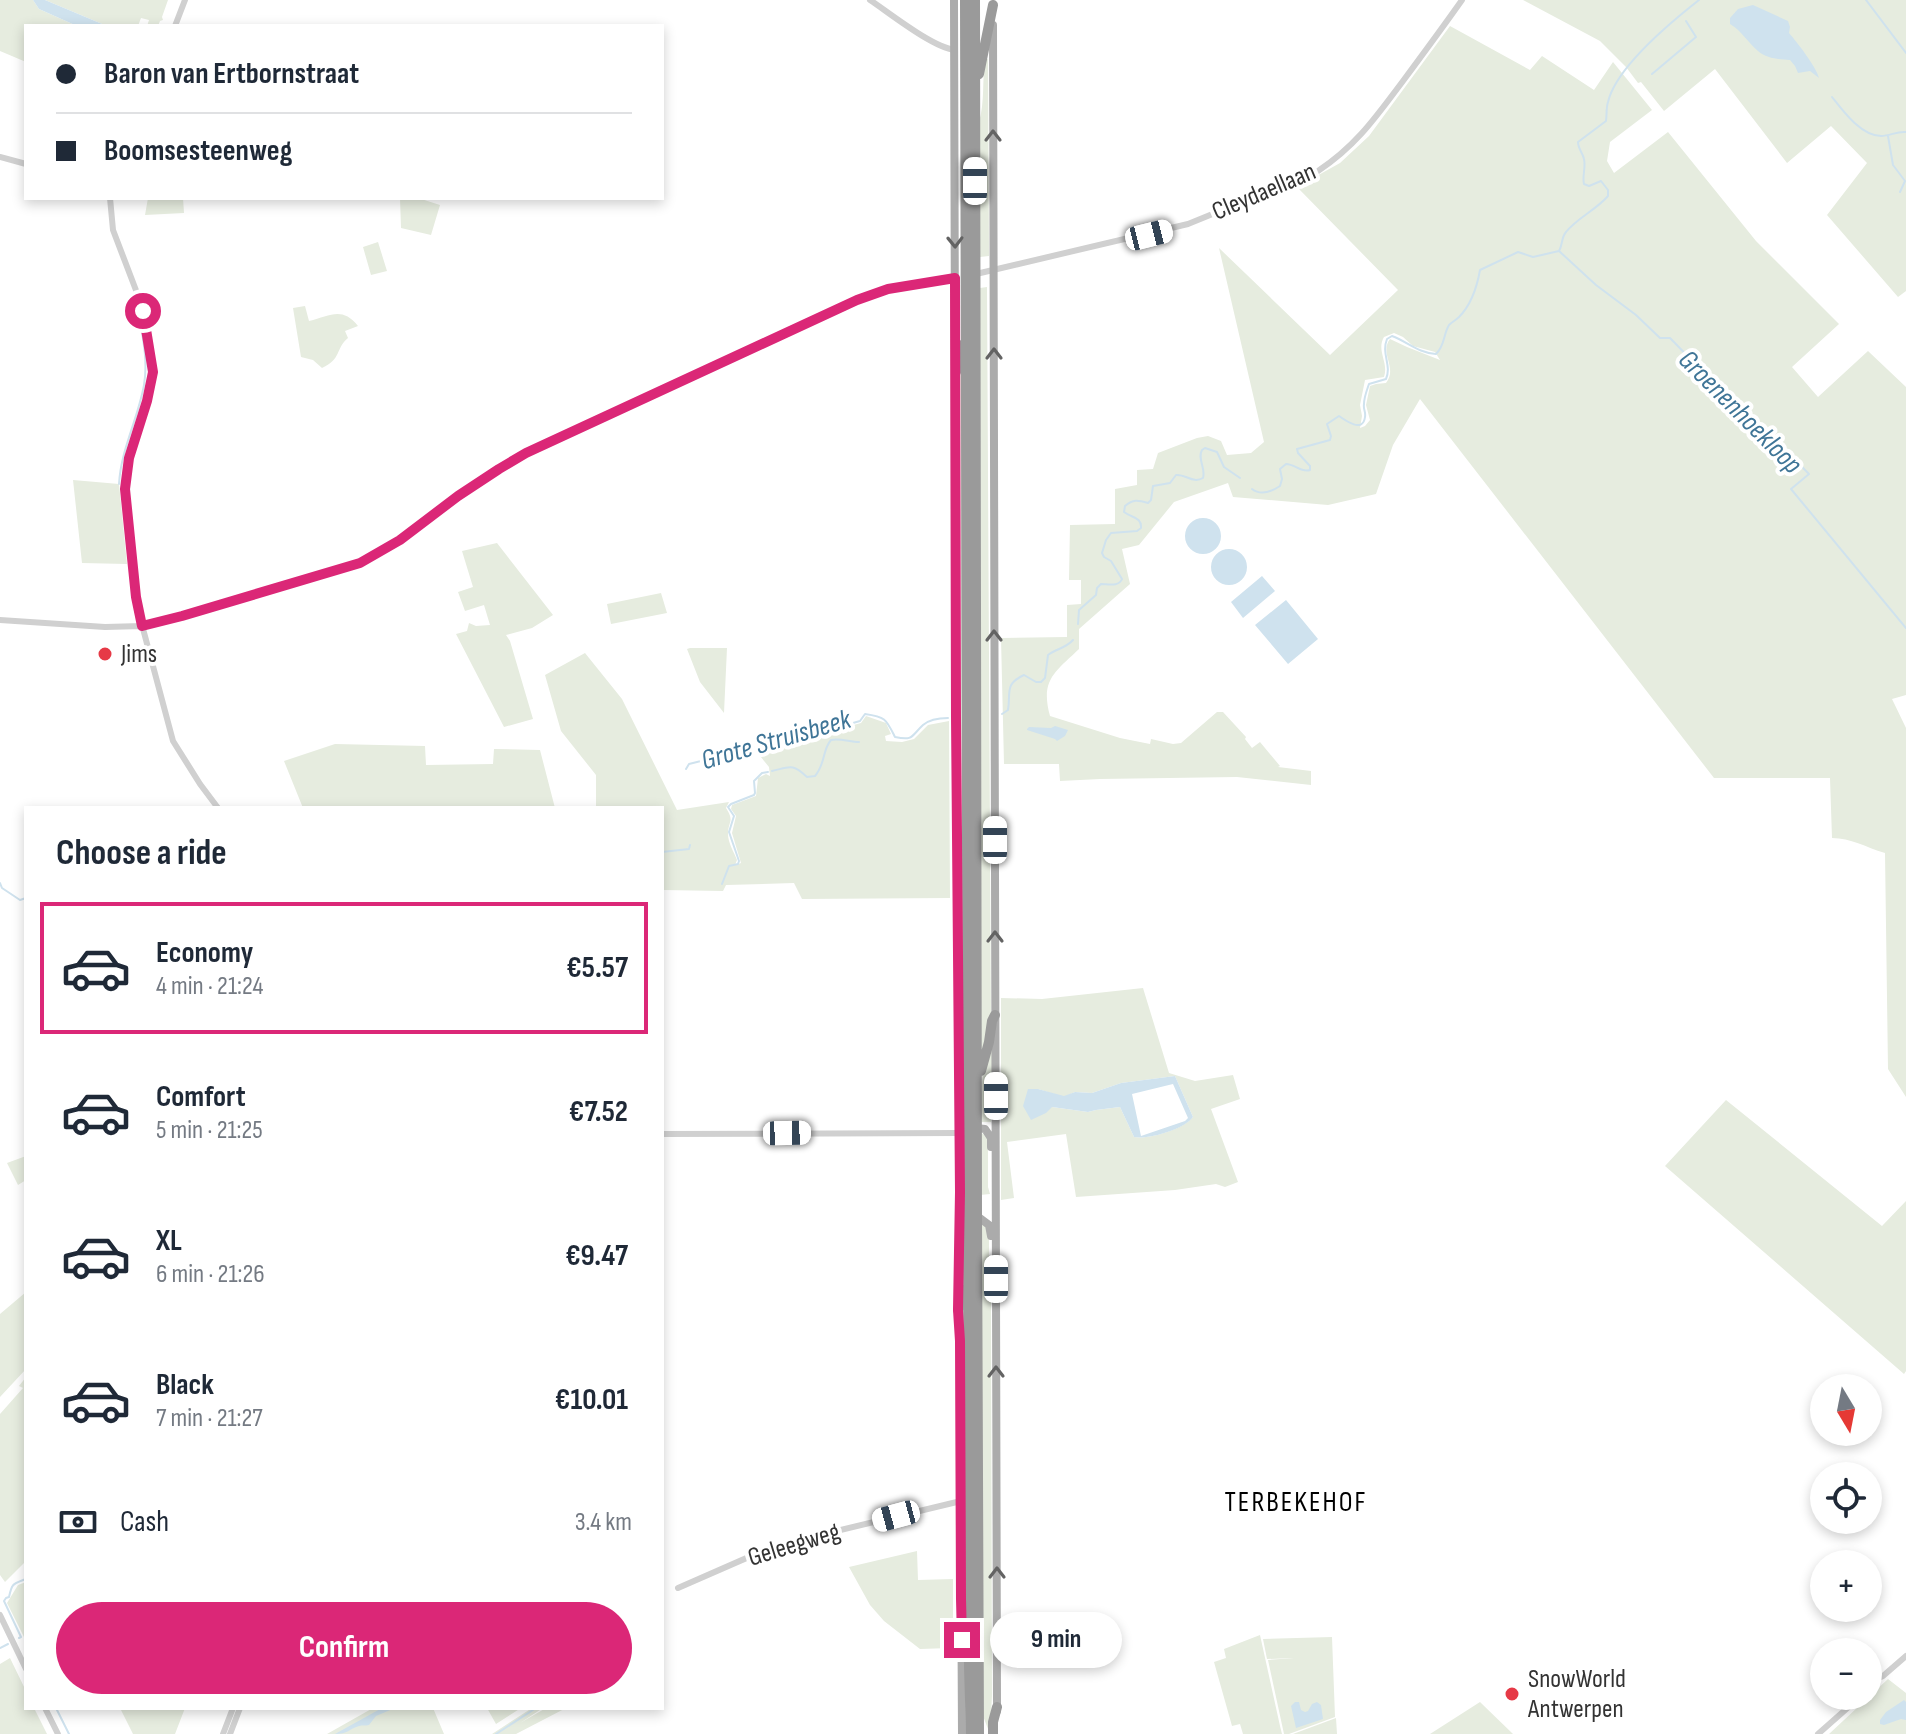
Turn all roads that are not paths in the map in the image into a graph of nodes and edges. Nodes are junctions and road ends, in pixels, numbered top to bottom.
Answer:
1 (185, 0) edge
2 (870, 0) edge
3 (954, 0) edge
4 (965, 0) edge
5 (975, 0) edge
6 (1462, 0) edge
7 (993, 3) edge
8 (176, 24) edge
9 (955, 50) junction
10 (975, 83) junction
11 (0, 157) edge
12 (24, 163) edge
13 (110, 200) edge
14 (994, 270) junction
15 (966, 276) junction
16 (966, 336) junction
17 (956, 372) junction
18 (0, 620) edge
19 (142, 626) junction
20 (216, 806) edge
21 (995, 1015) junction
22 (977, 1084) junction
23 (967, 1131) junction
24 (664, 1134) edge
25 (996, 1192) junction
26 (996, 1210) junction
27 (972, 1219) junction
28 (996, 1256) junction
29 (968, 1277) junction
30 (958, 1310) junction
31 (961, 1501) junction
32 (678, 1588) dead end
33 (961, 1599) junction
34 (0, 1615) edge
35 (1906, 1656) edge
36 (24, 1665) edge
37 (1882, 1676) edge
38 (963, 1689) joint
39 (997, 1707) joint
40 (46, 1710) edge
41 (232, 1710) edge
42 (239, 1710) edge
43 (1845, 1710) edge
44 (58, 1734) edge
45 (223, 1734) edge
46 (230, 1734) edge
47 (965, 1734) edge
48 (979, 1734) edge
49 (995, 1734) edge
50 (1818, 1734) edge

1 - 8 street
2 - 9 street
3 - 9 main road
4 - 15 highway
5 - 10 highway
6 - 14 street, Cleydaellaan
7 - 10 highway
14 -> 7 main road
9 -> 15 main road
10 - 15 highway
11 - 12 street
13 - 19 street
14 - 15 street, Cleydaellaan
21 -> 14 main road
15 - 16 highway
15 - 17 main road
15 - 19 street, Cleydaellaan
15 - 22 highway
16 - 17 highway
16 - 23 highway
17 - 23 main road
18 - 19 street, Cleydaellaan
19 - 20 street
21 - 22 highway
21 - 25 main road
22 - 23 highway
23 - 24 street
23 - 25 main road
23 - 27 highway
23 - 30 main road
25 - 26 main road
26 - 27 main road
26 - 28 main road
27 - 28 main road
27 - 29 highway
27 - 48 highway
39 -> 28 main road
29 - 30 highway
29 - 47 highway
30 - 31 main road
31 - 32 street, Geleegweg
31 - 33 main road
33 - 38 main road
33 - 47 main road
34 - 36 street
35 - 37 street
38 - 47 highway
39 - 49 highway
40 - 44 street
41 - 45 street
42 - 46 street
43 - 50 street

